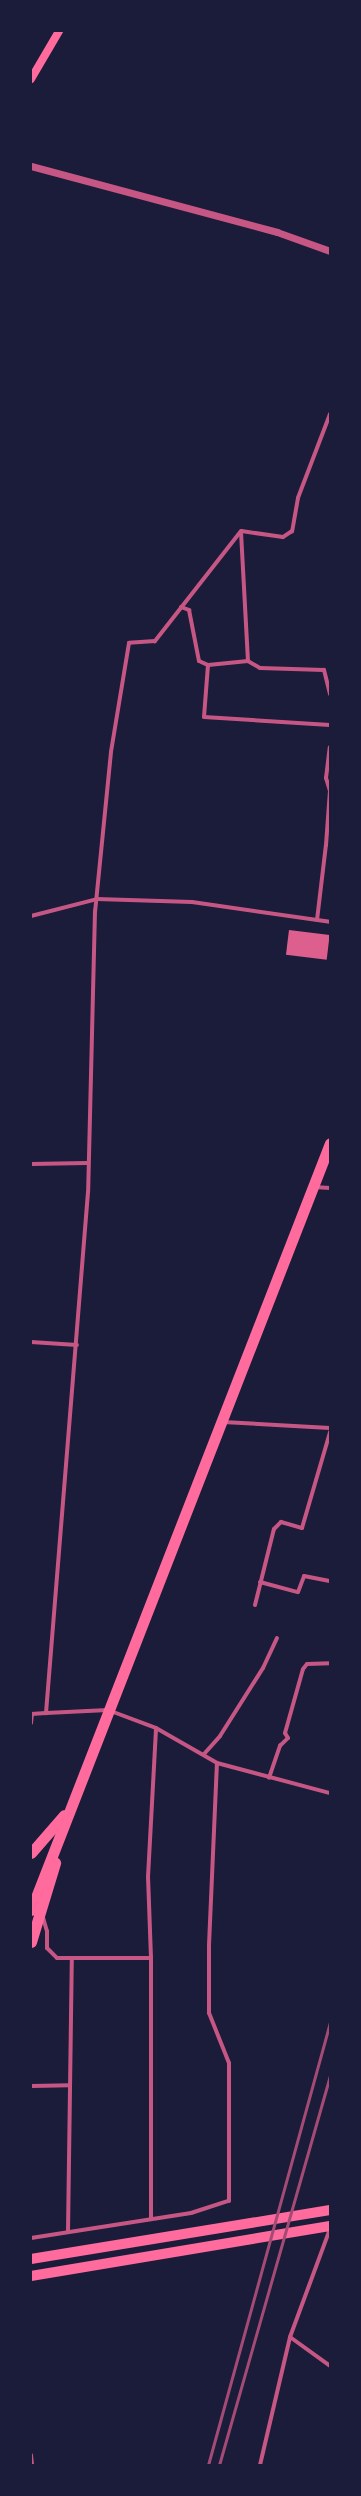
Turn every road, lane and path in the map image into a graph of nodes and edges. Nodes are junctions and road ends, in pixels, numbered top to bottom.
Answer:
1 (59, 31) edge
2 (31, 79) edge
3 (31, 166) edge
4 (330, 251) edge
5 (330, 414) edge
6 (241, 531) junction
7 (181, 608) junction
8 (248, 661) junction
9 (208, 665) junction
10 (330, 694) edge
11 (330, 725) edge
12 (330, 747) edge
13 (97, 899) junction
14 (31, 916) edge
15 (317, 920) junction
16 (330, 922) edge
17 (330, 1143) edge
18 (88, 1163) junction
19 (31, 1164) edge
20 (312, 1187) junction
21 (330, 1188) edge
22 (31, 1342) edge
23 (76, 1345) junction
24 (221, 1422) junction
25 (330, 1428) edge
26 (330, 1432) edge
27 (330, 1581) edge
28 (260, 1582) junction
29 (254, 1605) dead end
30 (277, 1638) dead end
31 (330, 1663) edge
32 (108, 1710) junction
33 (46, 1713) junction
34 (32, 1714) edge
35 (31, 1723) edge
36 (156, 1728) junction
37 (288, 1738) joint
38 (204, 1754) junction
39 (218, 1763) junction
40 (269, 1778) junction
41 (330, 1793) edge
42 (71, 1807) junction
43 (55, 1843) junction
44 (31, 1853) edge
45 (31, 1887) edge
46 (36, 1911) edge
47 (31, 1942) edge
48 (151, 1958) junction
49 (72, 1960) junction
50 (70, 2085) junction
51 (31, 2086) edge
52 (330, 2210) edge
53 (151, 2219) junction
54 (330, 2228) edge
55 (68, 2232) junction
56 (31, 2238) edge
57 (330, 2240) edge
58 (324, 2241) junction
59 (31, 2259) edge
60 (31, 2276) edge
61 (290, 2337) junction
62 (330, 2366) edge
63 (31, 2455) edge
64 (32, 2465) edge
65 (260, 2465) edge

1 - 2 main road
3 - 4 street
5 - 6 street
6 - 7 street
6 - 8 street
7 - 9 street
7 - 13 street
8 - 9 street
8 - 10 street
9 - 11 street
12 - 15 street
13 - 14 street
13 - 15 street
13 - 18 street
15 - 16 street
17 - 20 highway
18 - 19 street
18 - 23 street
20 - 21 street
20 - 24 highway
22 - 23 street
23 - 33 street
24 - 25 street
24 - 32 highway
26 - 28 street
27 - 28 street
28 - 29 street
30 - 38 street
31 - 37 street
32 - 33 street
32 - 36 street
32 - 42 highway
33 - 34 street
34 - 35 street
36 - 38 street
36 - 48 street
37 - 40 street
38 - 39 street
39 - 40 street
39 - 53 street
40 - 41 street
42 - 43 highway
42 - 44 highway
42 - 46 highway
43 - 45 highway
43 - 46 highway
46 - 47 highway
46 - 49 street
48 - 49 street
48 - 53 street
49 - 50 street
50 - 51 street
50 - 55 street
52 - 59 main road
53 - 55 street
54 - 58 street
54 - 60 main road
55 - 56 street
57 - 58 street
58 - 61 street
61 - 62 street
61 - 65 street
63 - 64 street

